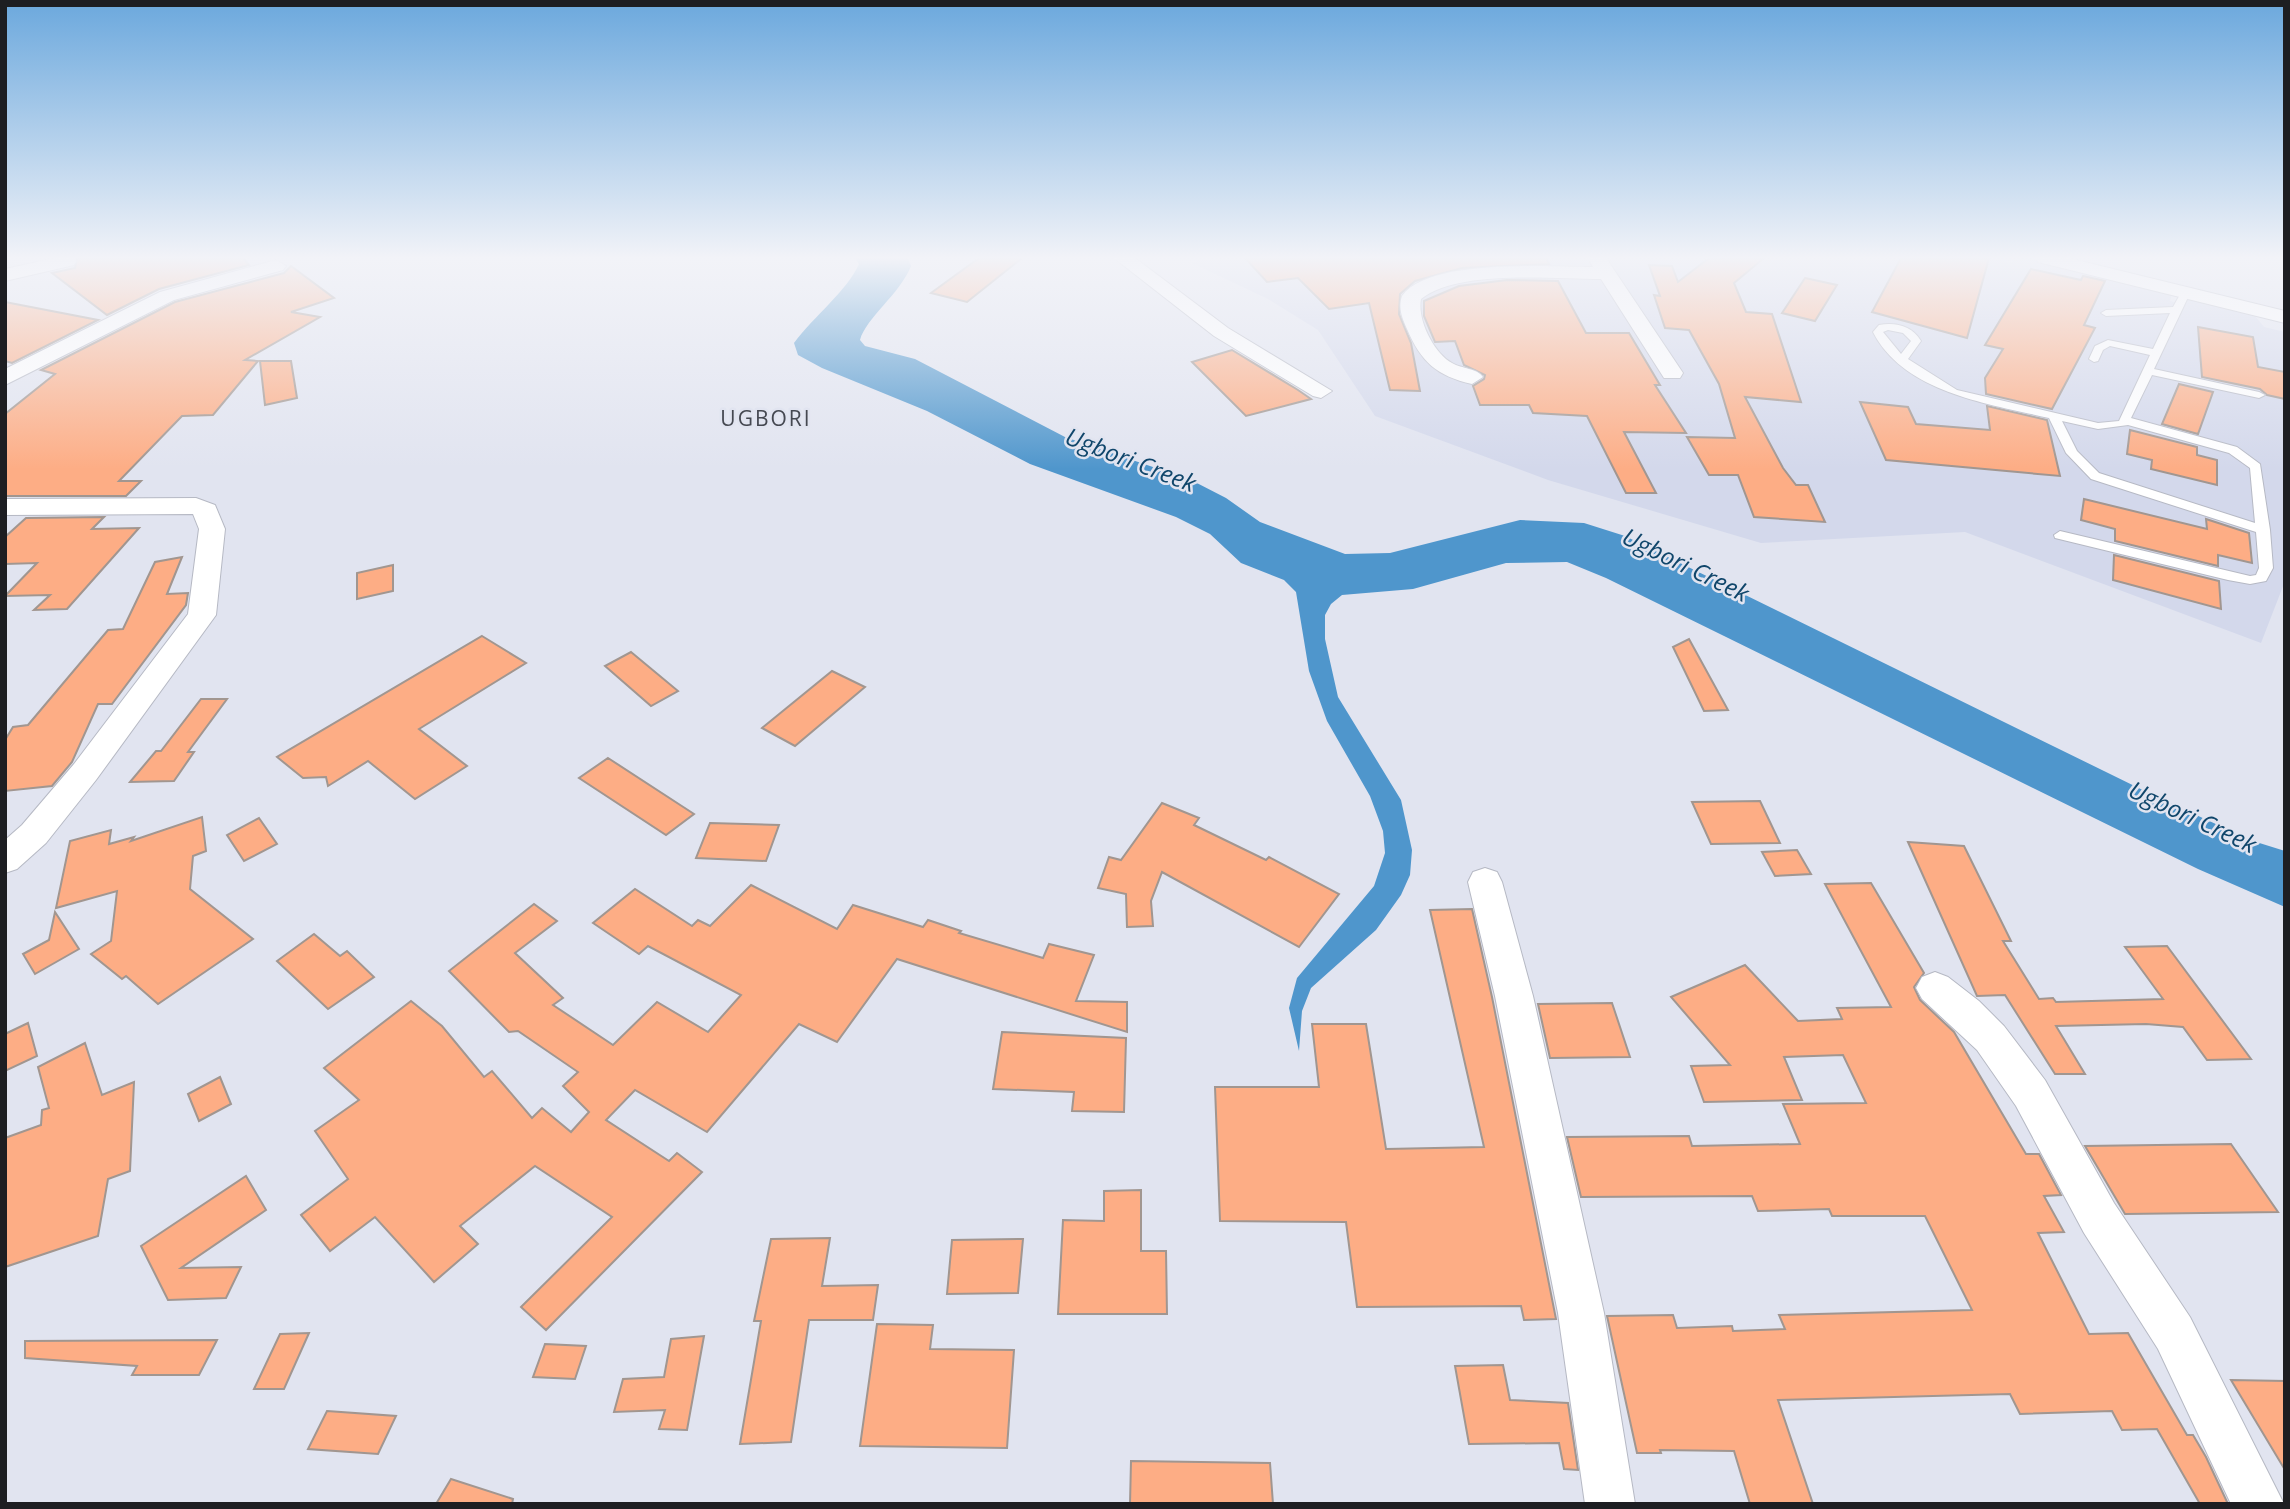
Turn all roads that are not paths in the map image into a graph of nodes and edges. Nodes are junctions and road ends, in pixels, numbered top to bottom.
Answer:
1 (103, 328) edge
2 (1216, 328) edge
3 (1417, 328) edge
4 (1643, 328) edge
5 (2167, 328) edge
6 (2156, 353) junction
7 (1903, 359) dead end
8 (2094, 359) dead end
9 (2148, 371) junction
10 (1672, 373) dead end
11 (1472, 377) dead end
12 (5, 378) edge
13 (1321, 391) dead end
14 (2259, 395) dead end
15 (2055, 418) junction
16 (2124, 420) junction
17 (5, 507) edge
18 (2264, 530) junction
19 (2060, 535) dead end
20 (5, 860) edge
21 (1485, 882) dead end
22 (1935, 988) dead end
23 (1610, 1504) edge
24 (2259, 1504) edge

1 - 12 street
2 - 13 street
3 - 11 street
4 - 10 street
5 - 6 lane
6 - 8 lane
6 - 9 lane
7 - 15 lane
9 - 14 lane
9 - 16 lane
15 - 16 lane
15 - 18 lane
16 - 18 lane
17 - 20 street
18 - 19 lane
21 - 23 street
22 - 24 street

